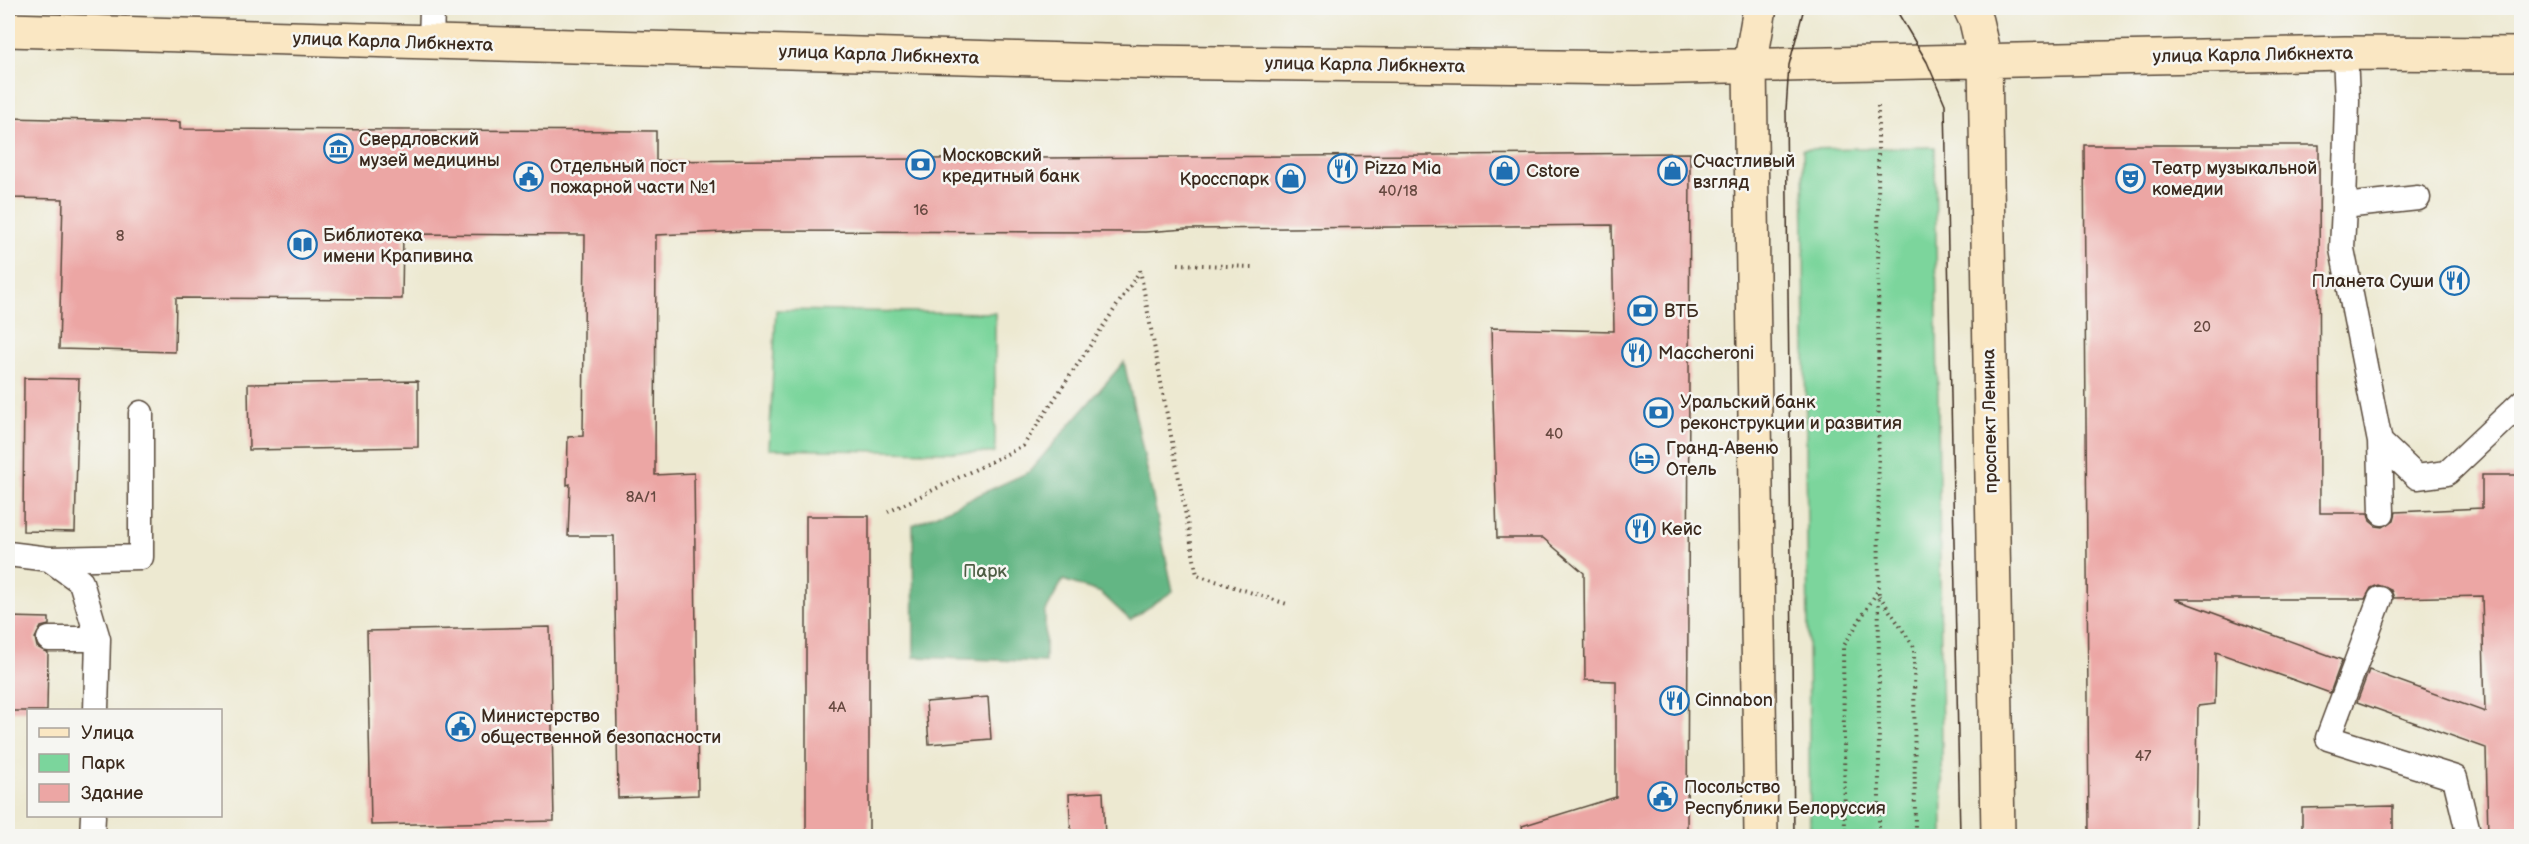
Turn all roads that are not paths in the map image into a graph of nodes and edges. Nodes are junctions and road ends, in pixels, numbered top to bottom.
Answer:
1 (432, 8) edge
2 (1760, 8) edge
3 (1970, 8) edge
4 (8, 30) edge
5 (431, 43) junction
6 (2345, 52) junction
7 (2522, 54) edge
8 (1985, 60) junction
9 (1750, 66) junction
10 (2418, 198) dead end
11 (2344, 206) junction
12 (2522, 402) edge
13 (141, 413) dead end
14 (2380, 442) junction
15 (2382, 513) dead end
16 (8, 554) edge
17 (49, 559) junction
18 (2380, 599) dead end
19 (48, 639) dead end
20 (98, 639) junction
21 (96, 709) edge
22 (93, 817) edge
23 (92, 837) edge
24 (1761, 837) edge
25 (1998, 837) edge
26 (2469, 837) edge

1 - 5 lane
2 - 9 main road
3 - 8 main road, проспект Ленина
4 - 5 main road, улица Карла Либкнехта
5 - 9 main road, улица Карла Либкнехта
6 - 7 main road, улица Карла Либкнехта
6 - 8 main road, улица Карла Либкнехта
6 - 11 lane
8 - 9 main road, улица Карла Либкнехта
8 - 25 main road, проспект Ленина
9 - 24 main road
10 - 11 lane
11 - 14 lane
12 - 14 lane
13 - 17 lane
14 - 15 lane
16 - 17 lane
17 - 20 lane
18 - 26 lane
19 - 20 lane
20 - 21 lane
22 - 23 lane

